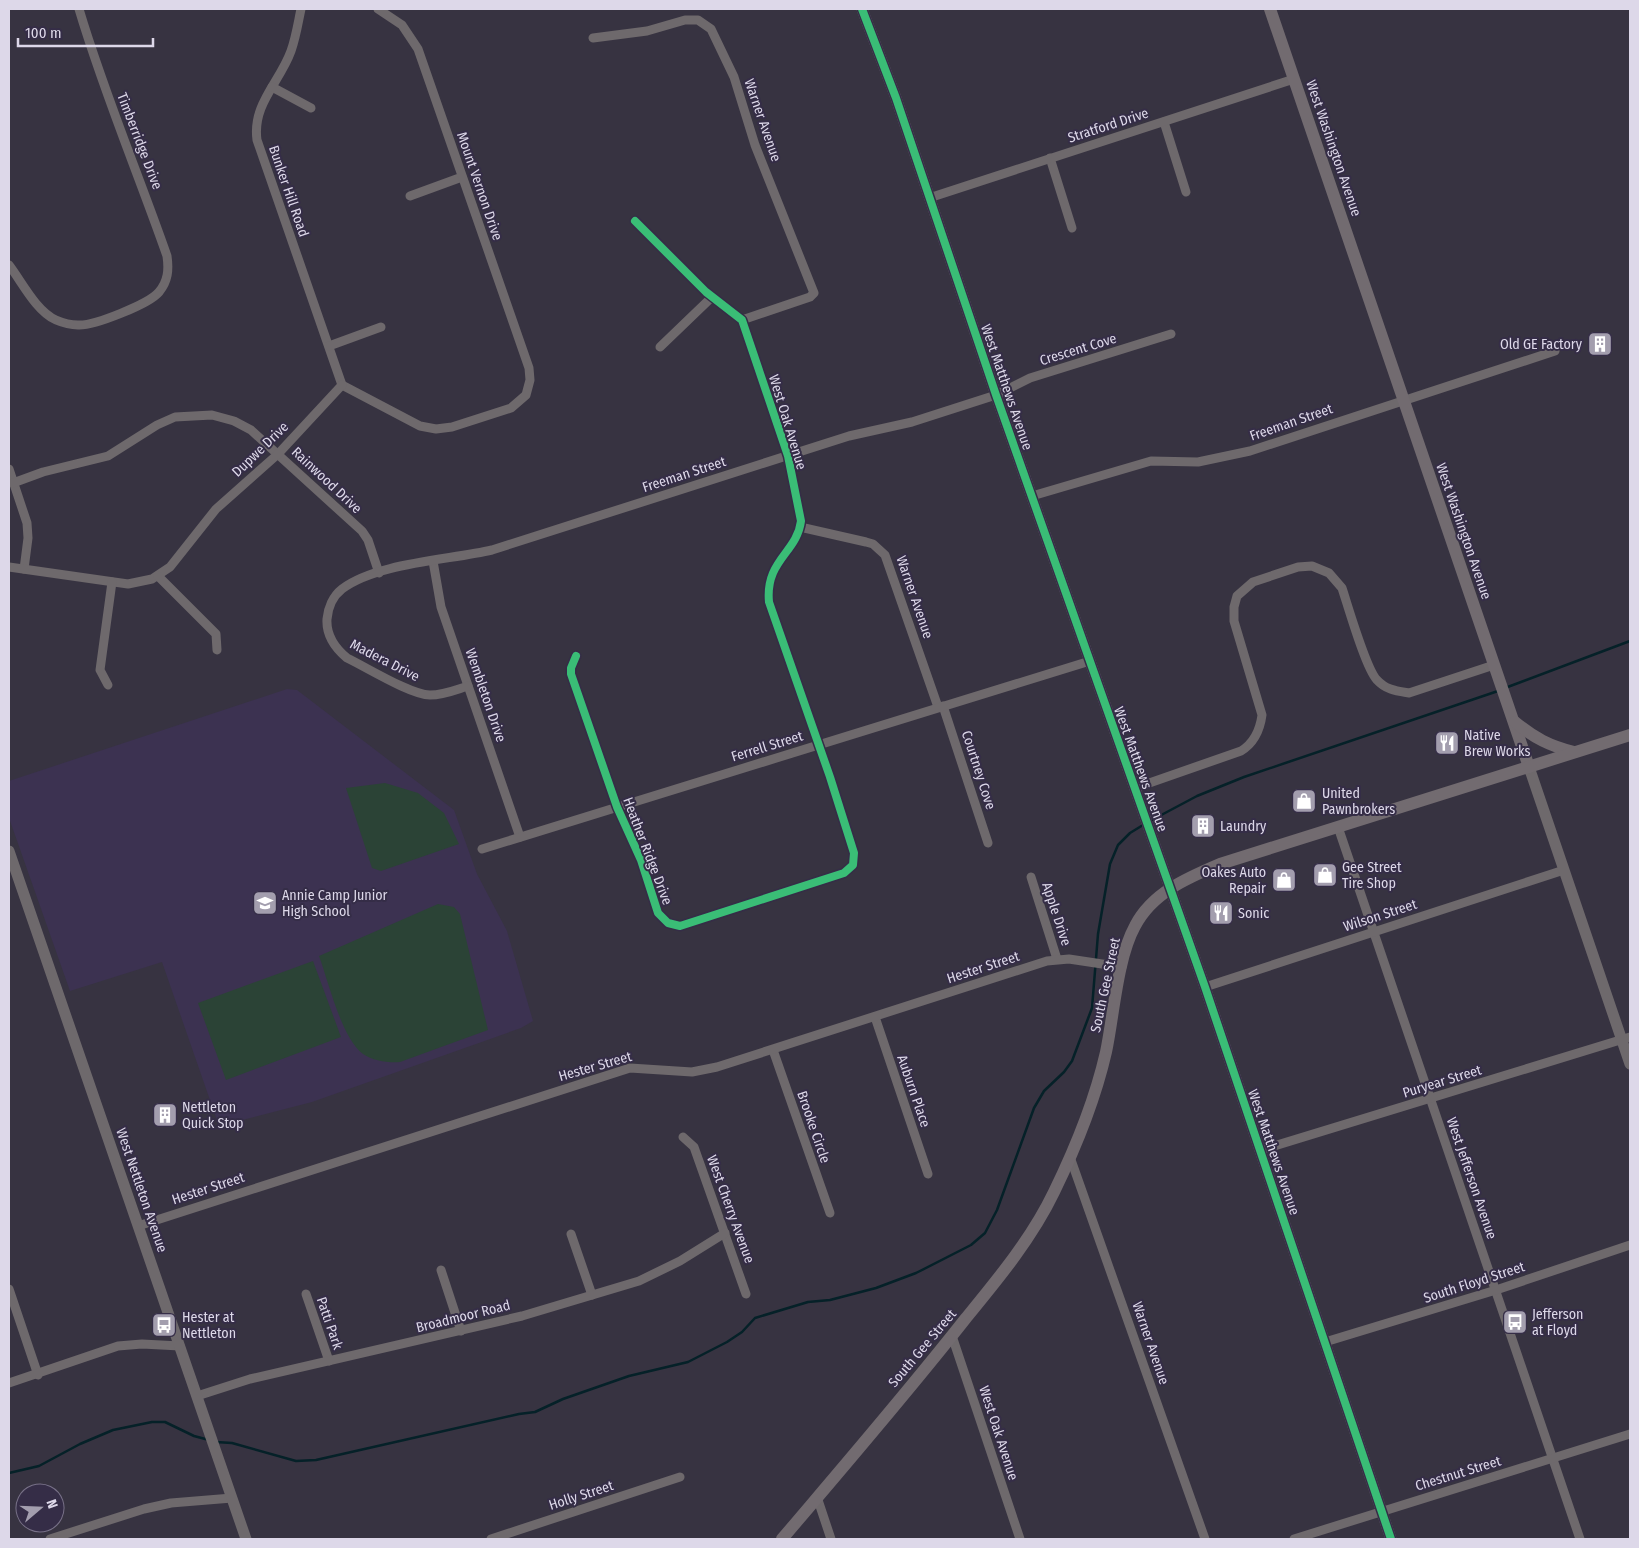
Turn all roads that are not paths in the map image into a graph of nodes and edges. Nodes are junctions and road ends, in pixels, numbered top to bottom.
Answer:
1 (79, 9) edge
2 (301, 9) edge
3 (378, 9) edge
4 (862, 9) edge
5 (1270, 9) edge
6 (593, 38) dead end
7 (1294, 79) junction
8 (272, 88) junction
9 (311, 108) dead end
10 (1164, 122) junction
11 (1050, 158) junction
12 (462, 177) junction
13 (1186, 192) dead end
14 (410, 196) dead end
15 (929, 198) junction
16 (635, 221) dead end
17 (1072, 228) dead end
18 (9, 265) edge
19 (712, 297) junction
20 (742, 320) junction
21 (381, 327) dead end
22 (1171, 334) dead end
23 (329, 346) junction
24 (660, 347) dead end
25 (1555, 351) dead end
26 (342, 385) junction
27 (996, 395) junction
28 (1403, 399) junction
29 (278, 454) junction
30 (788, 456) junction
31 (9, 469) edge
32 (13, 483) junction
33 (1032, 496) junction
34 (800, 527) junction
35 (433, 561) junction
36 (9, 567) edge
37 (24, 569) junction
38 (379, 573) junction
39 (158, 576) junction
40 (112, 582) junction
41 (217, 650) dead end
42 (576, 656) dead end
43 (1090, 661) junction
44 (1496, 668) junction
45 (108, 685) dead end
46 (468, 686) junction
47 (941, 706) junction
48 (1514, 720) junction
49 (1630, 735) edge
50 (818, 745) junction
51 (1576, 752) junction
52 (1529, 767) junction
53 (1135, 788) junction
54 (617, 807) junction
55 (1338, 827) junction
56 (520, 837) junction
57 (988, 843) dead end
58 (482, 849) dead end
59 (9, 851) edge
60 (1564, 870) junction
61 (1031, 877) dead end
62 (1170, 888) junction
63 (1373, 932) junction
64 (1057, 959) junction
65 (1122, 967) junction
66 (1205, 987) junction
67 (874, 1017) junction
68 (1626, 1038) edge
69 (773, 1050) junction
70 (1630, 1064) edge
71 (1430, 1099) junction
72 (683, 1137) dead end
73 (1261, 1150) junction
74 (1070, 1157) junction
75 (928, 1174) dead end
76 (830, 1213) dead end
77 (138, 1226) junction
78 (724, 1233) junction
79 (571, 1234) dead end
80 (1630, 1245) edge
81 (441, 1270) dead end
82 (9, 1289) edge
83 (1496, 1290) junction
84 (306, 1294) dead end
85 (746, 1294) dead end
86 (592, 1295) junction
87 (461, 1331) junction
88 (952, 1336) junction
89 (1325, 1342) junction
90 (180, 1346) junction
91 (328, 1361) junction
92 (38, 1375) junction
93 (9, 1383) edge
94 (197, 1396) junction
95 (1630, 1434) edge
96 (1552, 1458) junction
97 (680, 1477) dead end
98 (817, 1497) junction
99 (232, 1498) junction
100 (1382, 1511) junction
101 (50, 1539) edge
102 (246, 1539) edge
103 (491, 1539) edge
104 (782, 1539) edge
105 (831, 1539) edge
106 (1020, 1539) edge
107 (1205, 1539) edge
108 (1294, 1539) edge
109 (1391, 1539) edge
110 (1580, 1539) edge

1 - 18 street, Timberridge Drive
2 - 8 street, Bunker Hill Road
3 - 12 street, Mount Vernon Drive
4 - 15 street, West Matthews Avenue
5 - 7 main road, West Washington Avenue
6 - 20 street, Warner Avenue
7 - 10 street, Stratford Drive
7 - 28 main road, West Washington Avenue
8 - 9 street
8 - 23 street, Bunker Hill Road
10 - 11 street, Stratford Drive
10 - 13 street
11 - 15 street, Stratford Drive
11 - 17 street
12 - 14 street
12 - 26 street, Mount Vernon Drive
15 - 27 street, West Matthews Avenue
16 - 19 street
19 - 20 street
19 - 24 street
20 - 30 street, West Oak Avenue
21 - 23 street
22 - 27 street, Crescent Cove
23 - 26 street, Bunker Hill Road
25 - 28 street, Freeman Street
26 - 29 street, Dupwe Drive
27 - 30 street, Freeman Street
27 - 33 street, West Matthews Avenue
28 - 33 street, Freeman Street
28 - 44 main road, West Washington Avenue
29 - 32 street, Rainwood Drive
29 - 38 street, Rainwood Drive
29 - 39 street, Dupwe Drive
30 - 34 street, West Oak Avenue
30 - 35 street, Freeman Street
31 - 32 street
32 - 37 street
33 - 43 street, West Matthews Avenue
34 - 47 street, Warner Avenue
34 - 50 street
35 - 38 street, Freeman Street
35 - 46 street, Wembleton Drive
36 - 37 street, Dupwe Drive
37 - 40 street, Dupwe Drive
38 - 46 street, Madera Drive
39 - 40 street, Dupwe Drive
39 - 41 street
40 - 45 street
42 - 54 street, Heather Ridge Drive
43 - 47 street, Ferrell Street
43 - 53 street, West Matthews Avenue
44 - 48 main road, West Washington Avenue
44 - 53 street
46 - 56 street, Wembleton Drive
47 - 50 street, Ferrell Street
47 - 57 street, Courtney Cove
48 - 51 main road
48 - 52 main road, West Washington Avenue
49 - 51 main road, South Gee Street
50 - 54 street, Ferrell Street
50 - 54 street, Heather Ridge Drive
51 - 52 main road, South Gee Street
52 - 55 main road, South Gee Street
52 - 60 street, West Washington Avenue
53 - 62 street, West Matthews Avenue
54 - 56 street, Ferrell Street
55 - 62 main road, South Gee Street
55 - 63 street, West Jefferson Avenue
56 - 58 street, Ferrell Street
59 - 77 street, West Nettleton Avenue
60 - 63 street, Wilson Street
60 - 68 street, West Washington Avenue
61 - 64 street, Apple Drive
62 - 65 main road, South Gee Street
62 - 66 street, West Matthews Avenue
63 - 66 street, Wilson Street
63 - 71 street, West Jefferson Avenue
64 - 65 street, Hester Street
64 - 67 street, Hester Street
65 - 74 main road, South Gee Street
66 - 73 street, West Matthews Avenue
67 - 69 street, Hester Street
67 - 75 street, Auburn Place
68 - 70 street, West Washington Avenue
68 - 71 street, Puryear Street
69 - 76 street, Brooke Circle
69 - 77 street, Hester Street
71 - 73 street, Puryear Street
71 - 83 street, West Jefferson Avenue
72 - 78 street, West Cherry Avenue
73 - 89 street, West Matthews Avenue
74 - 88 main road, South Gee Street
74 - 107 street, Warner Avenue
77 - 90 street, West Nettleton Avenue
78 - 85 street, West Cherry Avenue
78 - 86 street, Broadmoor Road
79 - 86 street
80 - 83 street, South Floyd Street
81 - 87 street
82 - 92 street
83 - 89 street, South Floyd Street
83 - 96 street, West Jefferson Avenue
84 - 91 street, Patti Park
86 - 87 street, Broadmoor Road
87 - 91 street, Broadmoor Road
88 - 98 main road, South Gee Street
88 - 106 street, West Oak Avenue
89 - 100 street, West Matthews Avenue
90 - 92 street
90 - 94 street, West Nettleton Avenue
91 - 94 street, Broadmoor Road
92 - 93 street
94 - 99 street, West Nettleton Avenue
95 - 96 street, Chestnut Street
96 - 100 street, Chestnut Street
96 - 110 street, West Jefferson Avenue
97 - 103 street, Holly Street
98 - 104 main road, South Gee Street
98 - 105 street
99 - 101 street
99 - 102 street, West Nettleton Avenue
100 - 108 street, Chestnut Street
100 - 109 street, West Matthews Avenue

